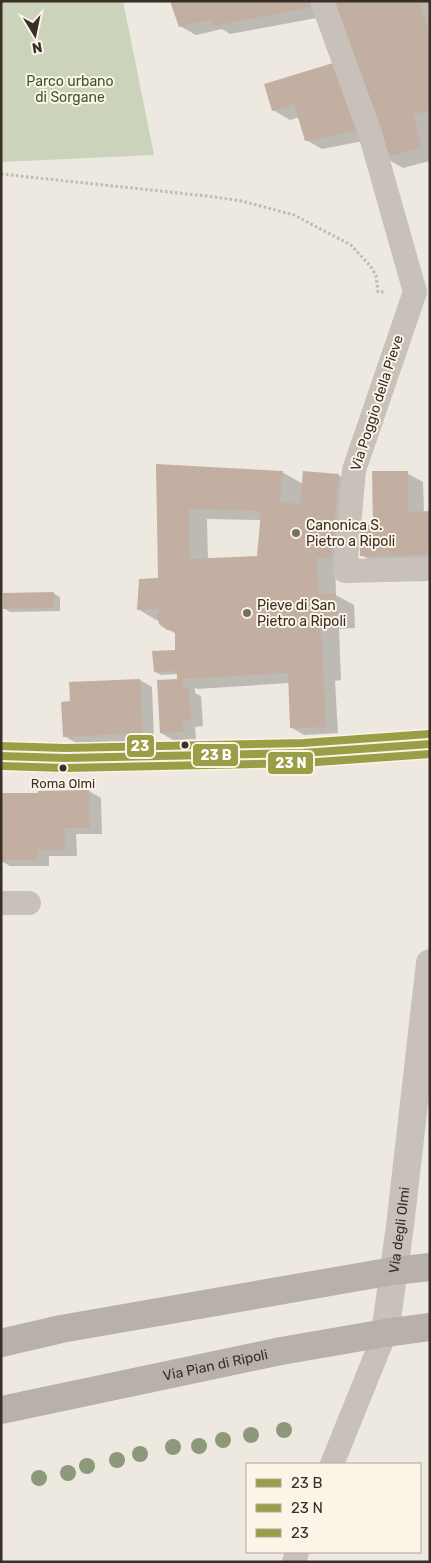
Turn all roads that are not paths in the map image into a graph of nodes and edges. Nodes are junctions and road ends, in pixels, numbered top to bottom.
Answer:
1 (322, 1) edge
2 (422, 292) edge
3 (430, 569) edge
4 (430, 744) edge
5 (1, 756) edge
6 (1, 903) edge
7 (29, 904) dead end
8 (429, 979) edge
9 (430, 1267) edge
10 (393, 1271) junction
11 (430, 1328) edge
12 (384, 1333) junction
13 (1, 1343) edge
14 (1, 1410) edge
15 (332, 1463) edge

1 - 2 street
2 - 3 street, Via Poggio della Pieve
4 - 5 street
6 - 7 street
8 - 10 street, Via degli Olmi
9 - 10 main road
10 - 12 street, Via degli Olmi
10 - 13 main road
11 - 12 main road, Via Pian di Ripoli
12 - 14 main road, Via Pian di Ripoli
12 - 15 street, Via degli Olmi

